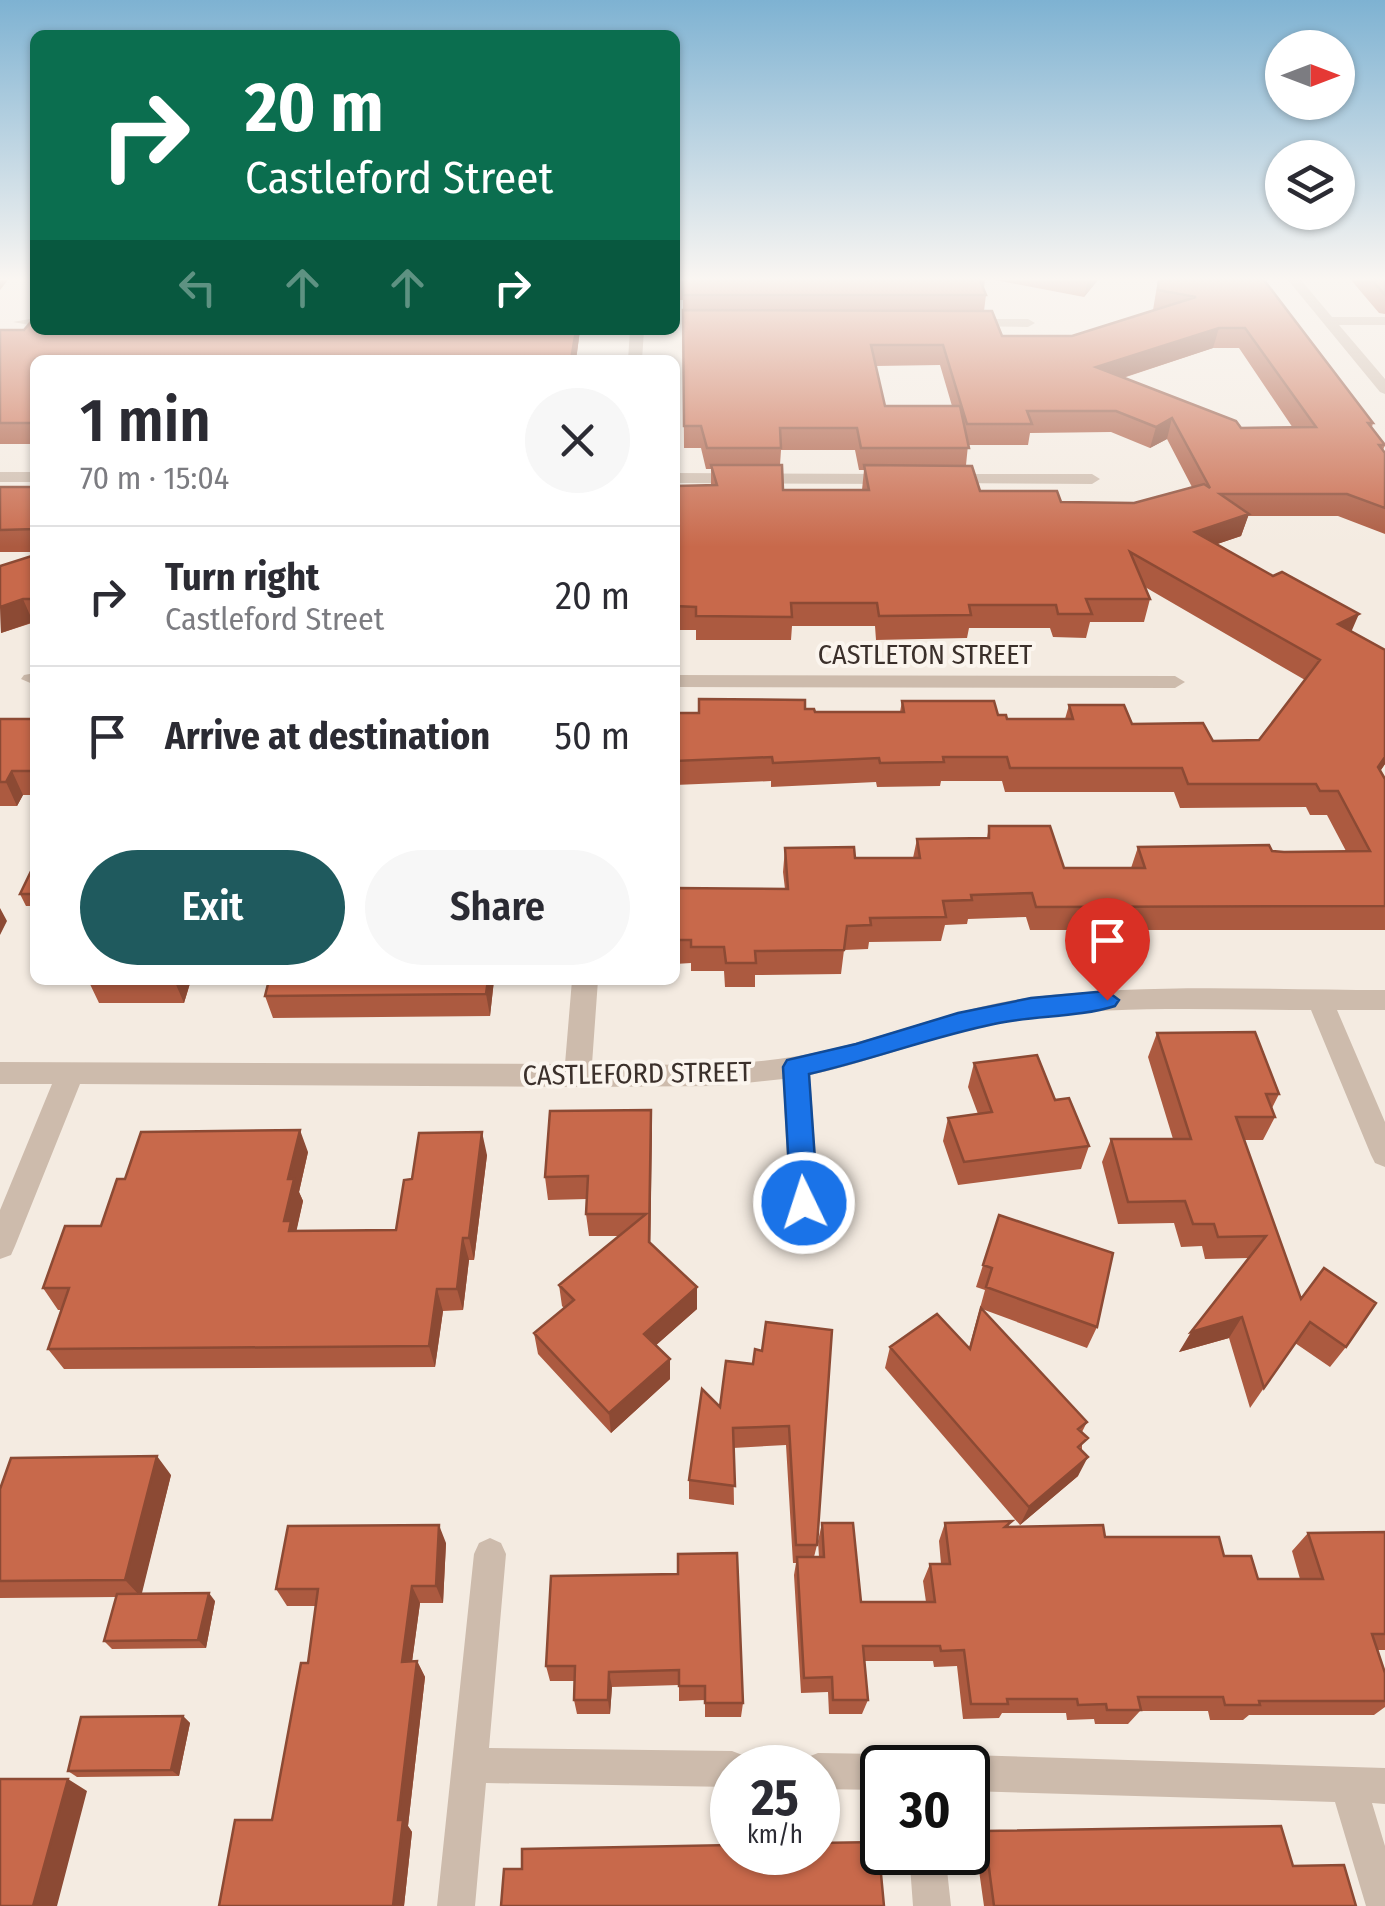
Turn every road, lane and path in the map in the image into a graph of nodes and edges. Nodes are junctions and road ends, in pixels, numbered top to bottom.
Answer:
1 (1368, 369) edge
2 (1385, 390) edge
3 (0, 476) edge
4 (30, 476) edge
5 (680, 478) edge
6 (913, 478) edge
7 (933, 479) edge
8 (1092, 479) dead end
9 (680, 681) edge
10 (1175, 682) dead end
11 (586, 985) edge
12 (1320, 1000) junction
13 (1385, 1000) edge
14 (796, 1067) junction
15 (0, 1073) edge
16 (70, 1074) junction
17 (578, 1076) junction
18 (1385, 1155) edge
19 (804, 1203) dead end
20 (0, 1246) edge
21 (490, 1554) dead end
22 (470, 1766) junction
23 (710, 1770) edge
24 (990, 1774) edge
25 (1347, 1782) junction
26 (1385, 1786) edge
27 (929, 1875) edge
28 (456, 1906) edge
29 (932, 1906) edge
30 (1385, 1906) edge

1 - 2 street
3 - 4 street
5 - 6 street
7 - 8 street
9 - 10 street, CASTLETON STREET
11 - 17 street
12 - 13 street, CASTLEFORD STREET
12 - 14 street, CASTLEFORD STREET
12 - 18 street
14 - 17 street, CASTLEFORD STREET
14 - 19 street
15 - 16 street, CASTLEFORD STREET
16 - 17 street, CASTLEFORD STREET
16 - 20 street
21 - 22 lane
22 - 23 lane
22 - 28 lane
24 - 25 lane
25 - 26 lane
25 - 30 lane
27 - 29 lane

